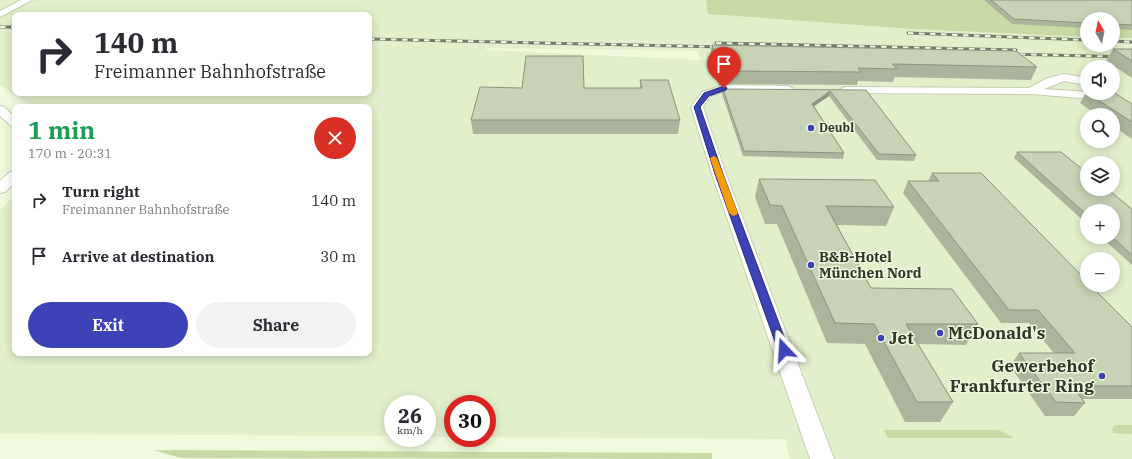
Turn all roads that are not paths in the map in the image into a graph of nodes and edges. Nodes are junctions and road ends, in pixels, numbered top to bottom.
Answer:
1 (28, 0) edge
2 (0, 14) edge
3 (1080, 80) edge
4 (801, 90) edge
5 (832, 90) edge
6 (1031, 90) junction
7 (1080, 95) edge
8 (0, 110) edge
9 (12, 120) edge
10 (12, 177) edge
11 (0, 189) edge
12 (822, 459) edge

1 - 2 street
3 - 6 street
4 - 12 street
5 - 6 street
6 - 7 street
8 - 9 street
10 - 11 street

